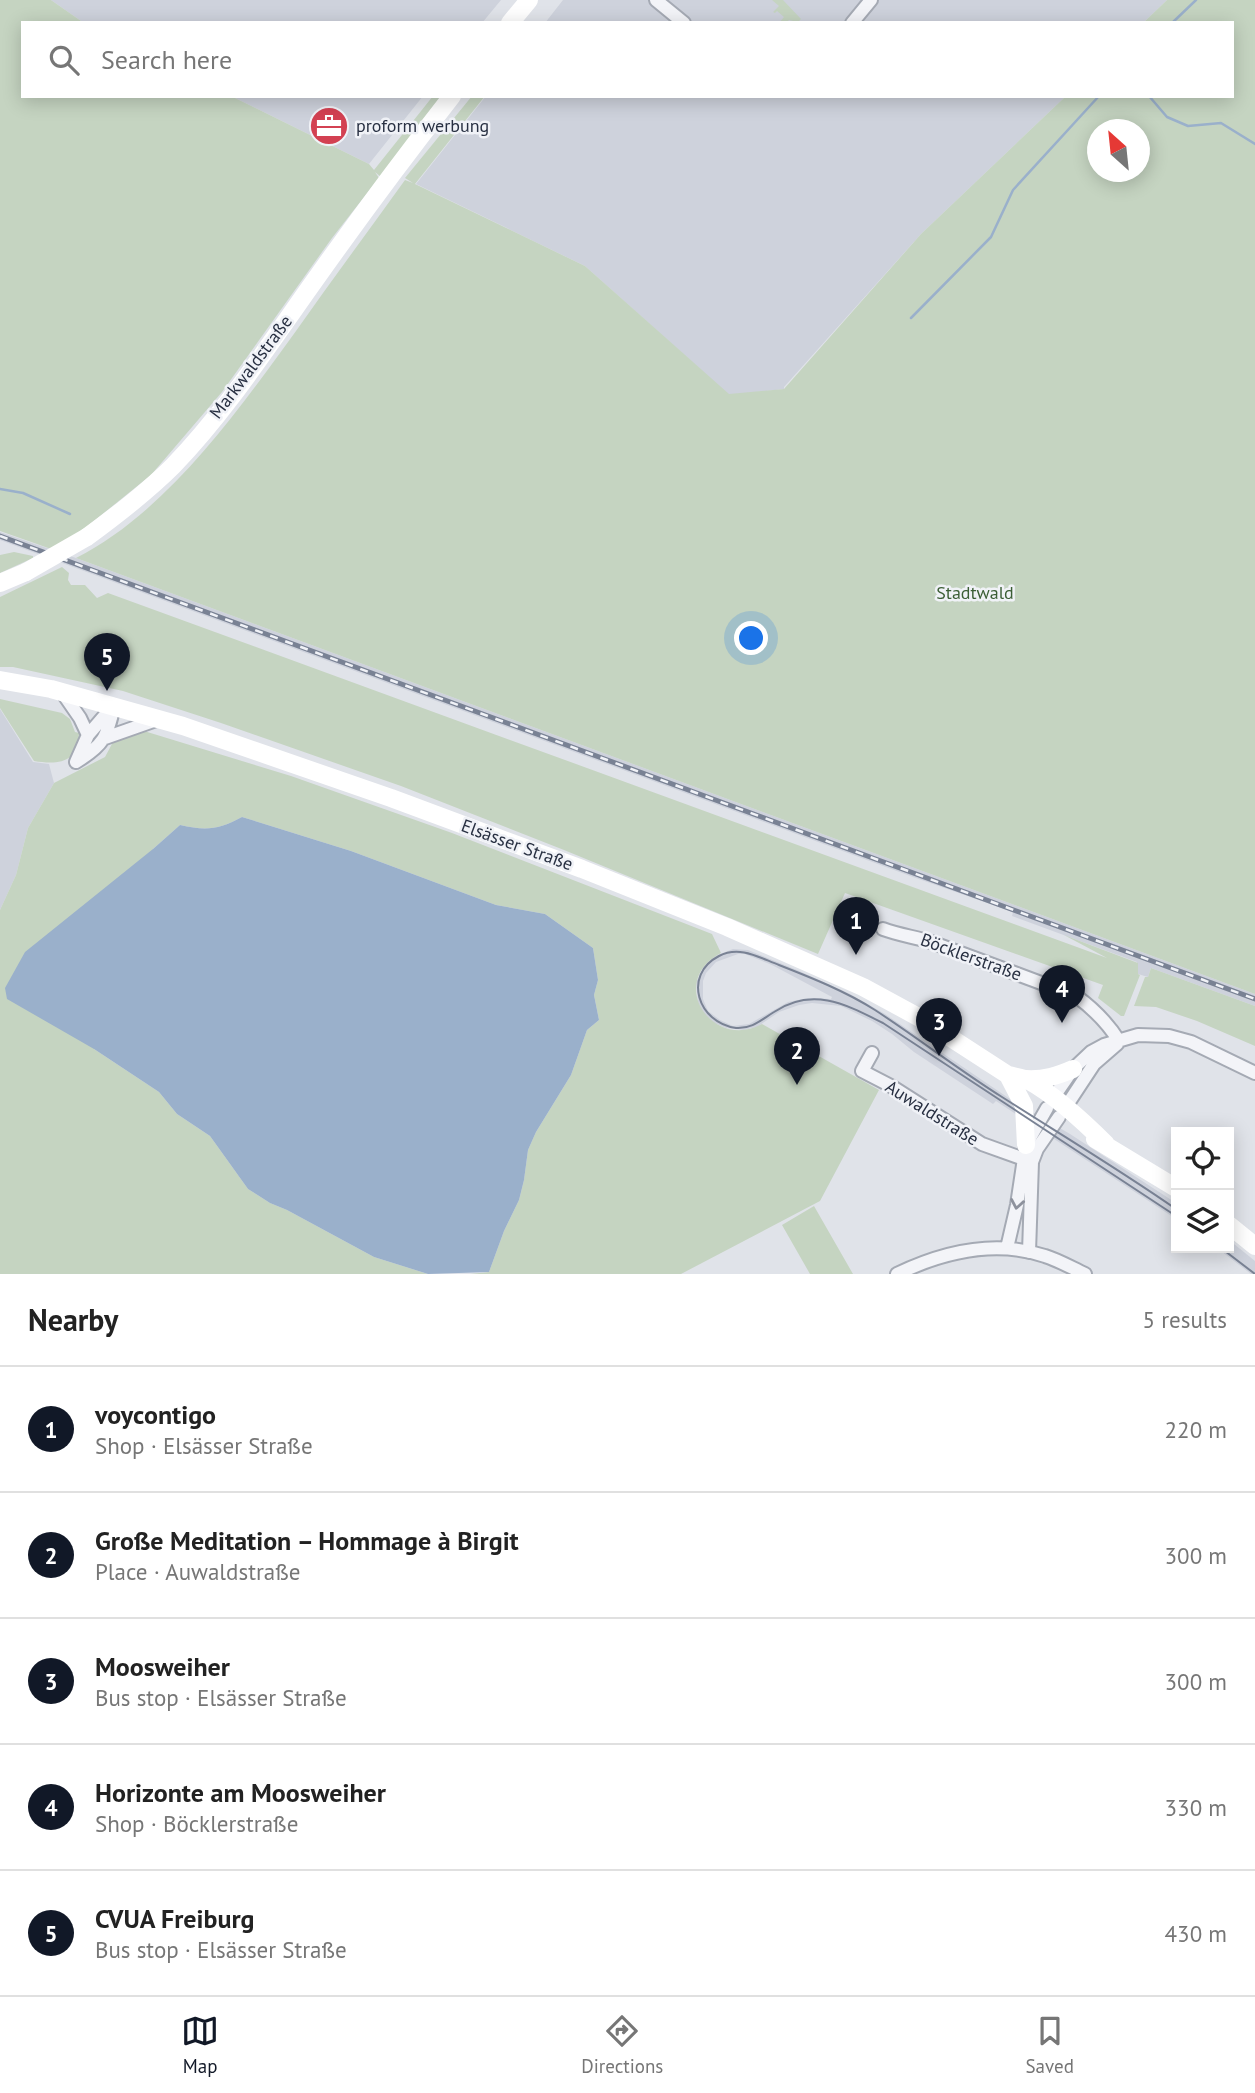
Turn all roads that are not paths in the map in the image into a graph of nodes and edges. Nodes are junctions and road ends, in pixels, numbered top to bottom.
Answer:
1 (529, 0) edge
2 (656, 0) edge
3 (872, 0) edge
4 (512, 21) edge
5 (682, 21) edge
6 (854, 21) edge
7 (450, 98) edge
8 (0, 583) edge
9 (0, 680) edge
10 (62, 692) junction
11 (114, 705) junction
12 (159, 719) junction
13 (88, 735) junction
14 (105, 738) junction
15 (883, 929) dead end
16 (1119, 1041) junction
17 (872, 1053) dead end
18 (1073, 1069) junction
19 (1255, 1073) edge
20 (1016, 1080) junction
21 (1056, 1108) junction
22 (1027, 1155) junction
23 (1171, 1185) edge
24 (1234, 1230) edge
25 (1255, 1246) edge
26 (1007, 1248) junction
27 (1029, 1252) junction
28 (897, 1274) edge
29 (1084, 1274) edge

1 - 4 main road
2 - 5 street
3 - 6 street
7 - 8 main road, Markwaldstraße, bridge
9 - 10 main road, Elsässer Straße
10 - 11 main road, Elsässer Straße
10 - 13 street
11 - 12 main road, Elsässer Straße
11 - 13 street
11 - 14 street
12 - 14 street
12 - 20 main road, Elsässer Straße
13 - 14 street
15 - 16 street, Böcklerstraße
16 - 18 street
16 - 19 street
16 - 21 street
17 - 22 street, Auwaldstraße
18 - 20 main road
18 - 21 street
20 - 21 main road, Elsässer Straße
20 - 22 main road
21 - 22 street
21 - 22 street
21 - 23 main road, Elsässer Straße
22 -> 26 street
22 - 27 street
24 - 25 main road
26 - 27 street
26 - 28 street
27 - 29 street

